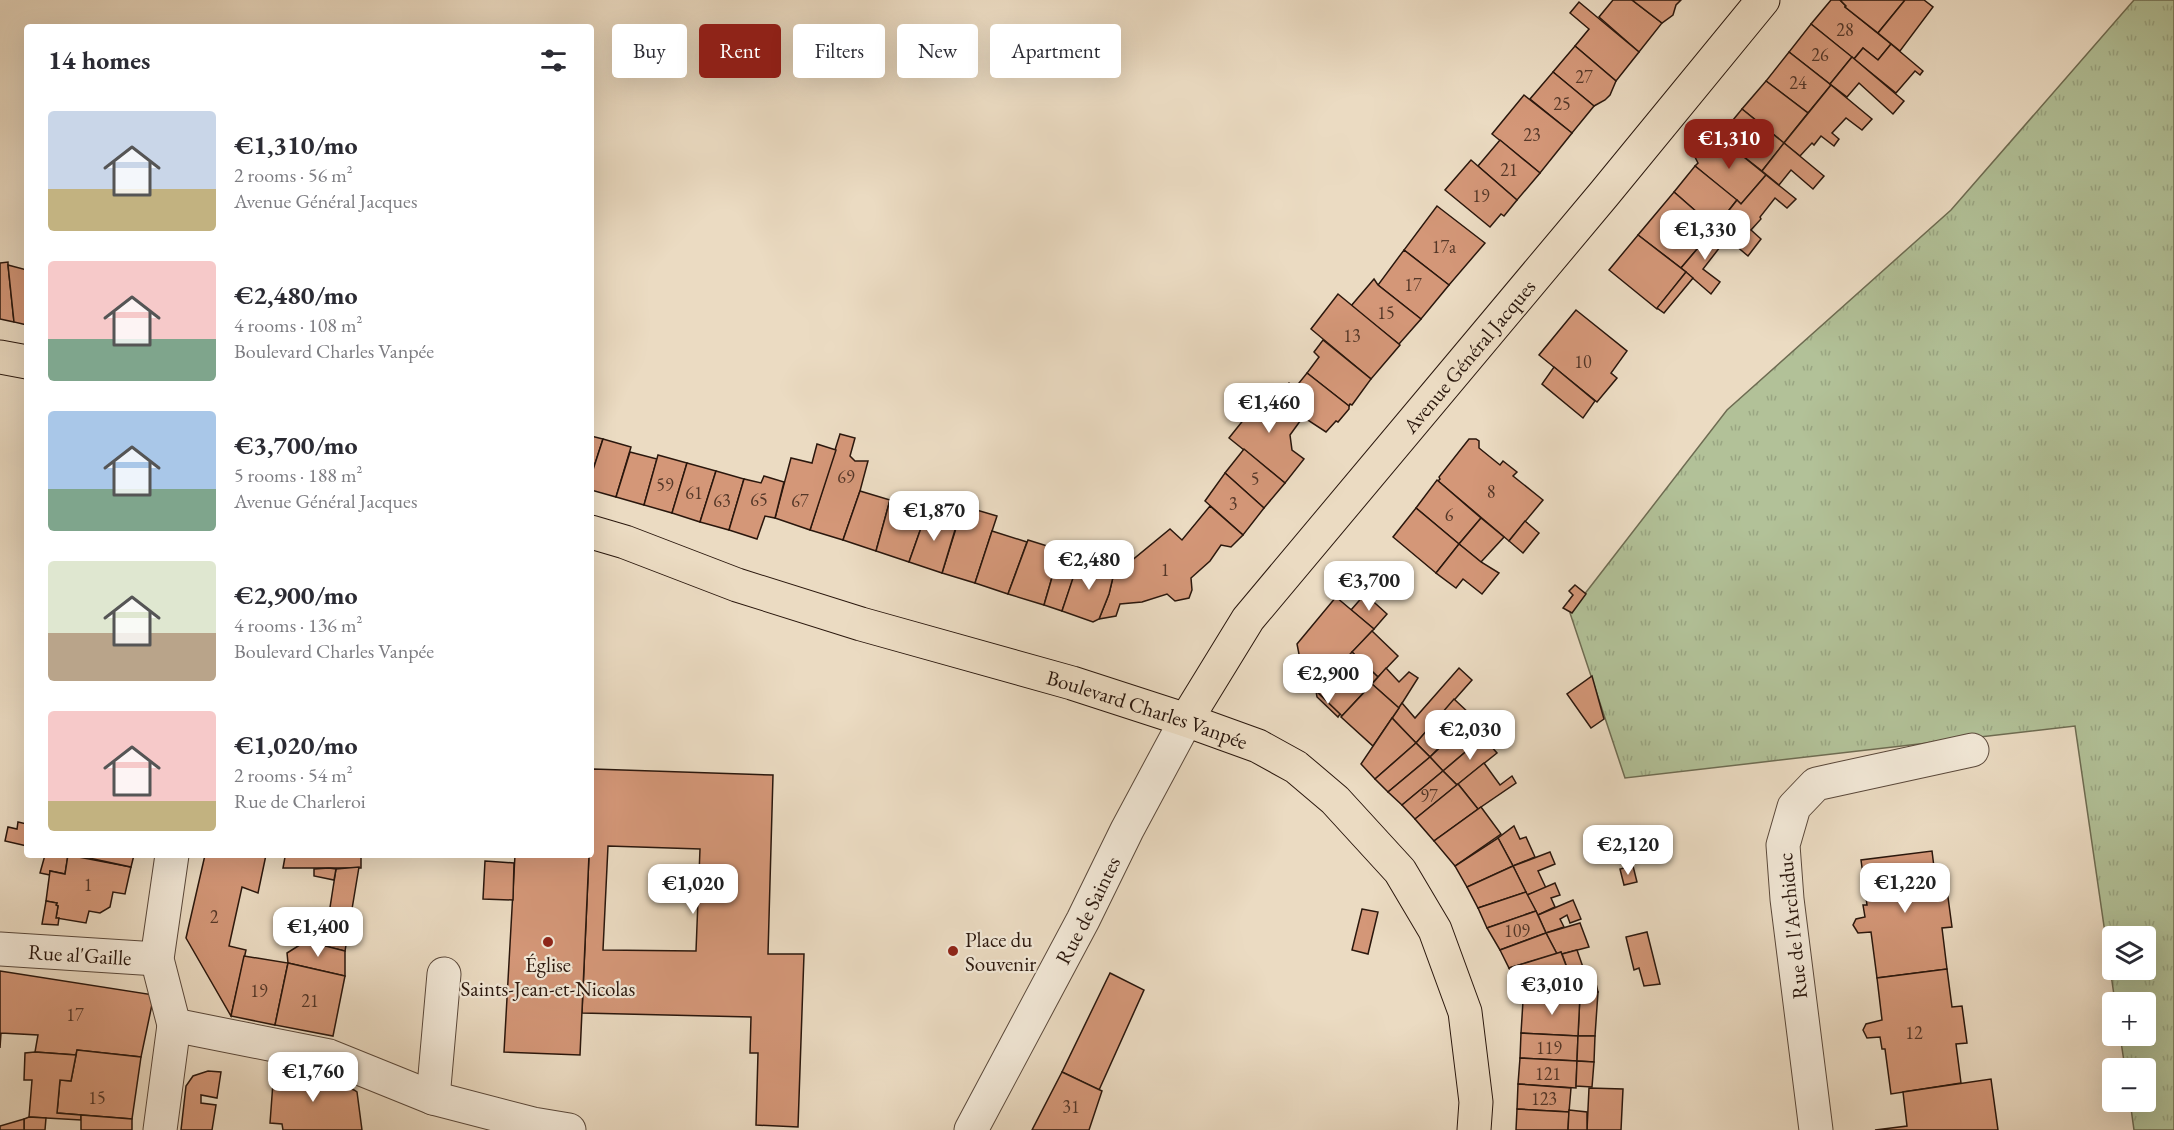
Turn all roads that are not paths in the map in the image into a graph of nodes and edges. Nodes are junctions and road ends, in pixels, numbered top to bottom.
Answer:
1 (1763, 0) edge
2 (0, 357) edge
3 (24, 361) edge
4 (594, 533) edge
5 (1186, 720) junction
6 (1972, 750) dead end
7 (172, 858) edge
8 (0, 949) edge
9 (157, 959) junction
10 (444, 974) dead end
11 (174, 1025) junction
12 (433, 1098) junction
13 (160, 1130) edge
14 (569, 1130) edge
15 (971, 1130) edge
16 (1474, 1130) edge
17 (1816, 1130) edge

1 - 5 main road, Avenue Général Jacques
2 - 3 main road
4 - 5 main road, Boulevard Charles Vanpée
5 - 15 street, Rue de Saintes
5 - 16 main road, Boulevard Charles Vanpée
6 - 17 street, Rue de l'Archiduc
7 - 9 street
8 - 9 street, Rue al'Gaille
9 - 11 street
10 - 12 street
11 - 12 street
11 - 13 street
12 - 14 street

